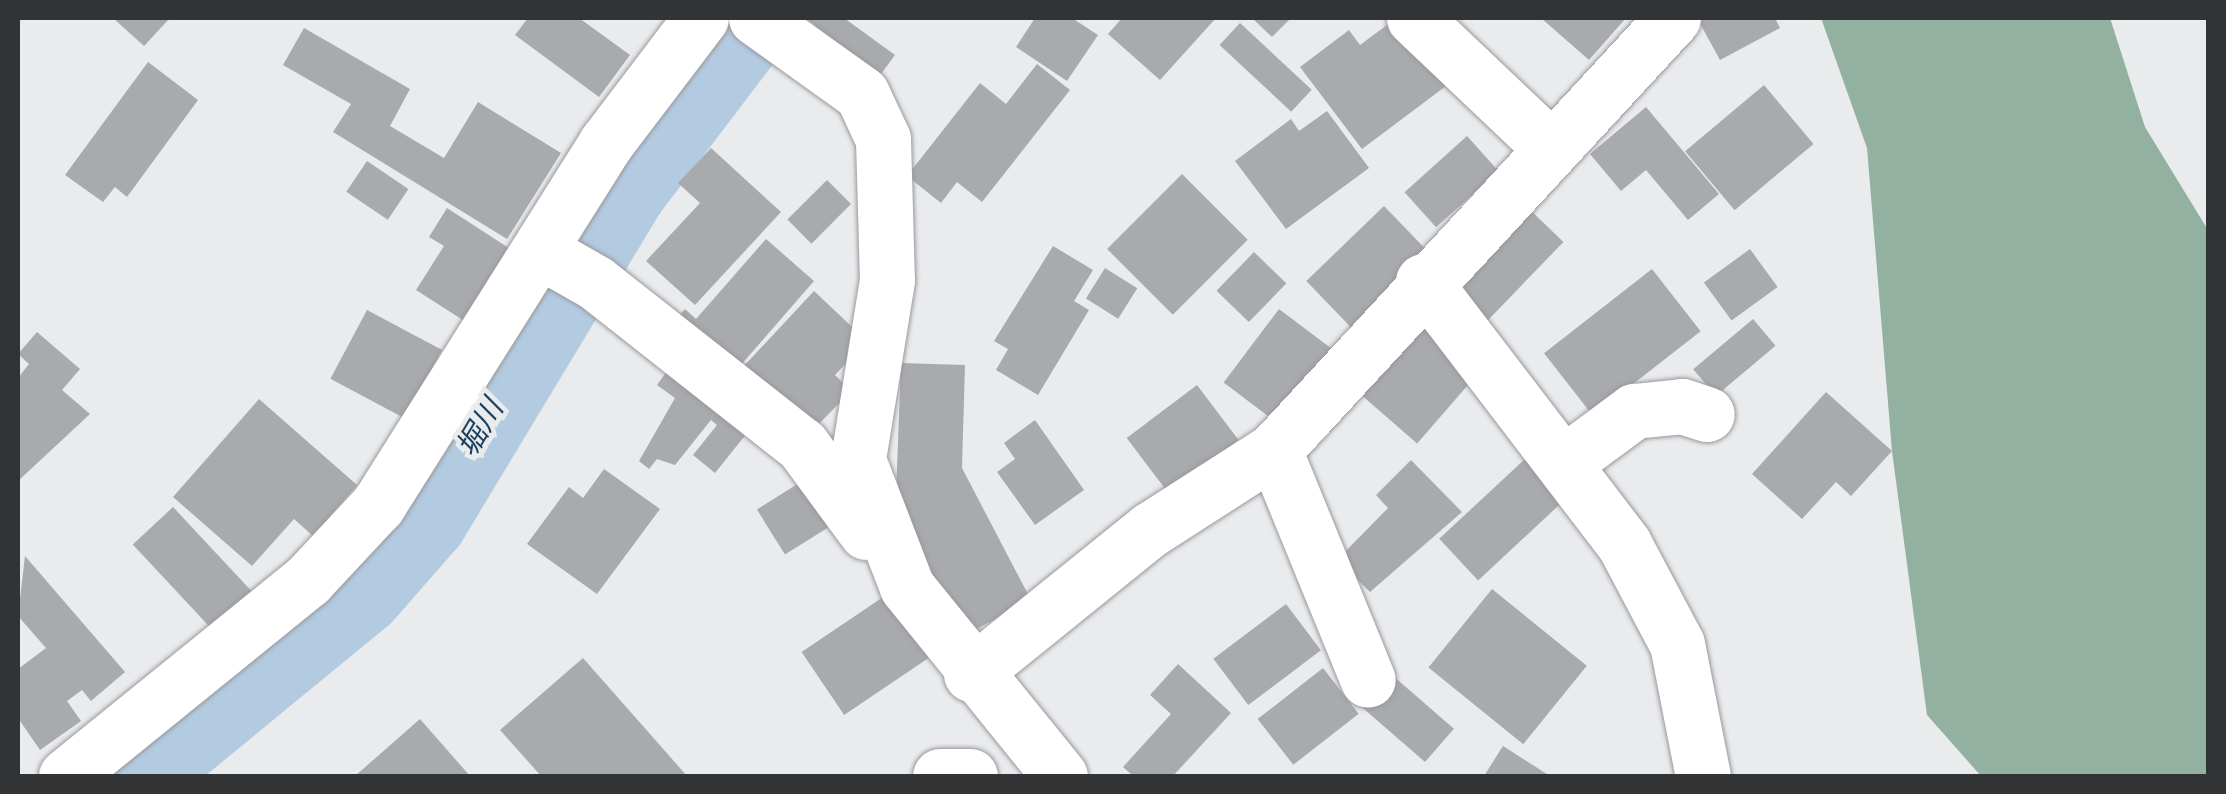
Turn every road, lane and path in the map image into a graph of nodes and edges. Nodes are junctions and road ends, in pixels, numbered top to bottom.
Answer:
1 (700, 18) edge
2 (756, 18) edge
3 (1414, 18) edge
4 (1673, 18) edge
5 (1552, 149) junction
6 (540, 251) junction
7 (1423, 281) junction
8 (1707, 414) dead end
9 (1274, 450) junction
10 (1564, 462) junction
11 (907, 587) junction
12 (971, 674) junction
13 (1368, 680) dead end
14 (66, 776) edge
15 (940, 776) edge
16 (970, 776) edge
17 (1060, 776) edge
18 (1703, 776) edge

1 - 6 street
2 - 11 street
3 - 5 street
4 - 5 street
5 - 7 street
6 - 11 street
6 - 14 street
7 - 9 street
7 - 10 street
8 - 10 street
9 - 12 street
9 - 13 street
10 - 18 street
11 - 12 street
12 - 17 street
15 - 16 street

